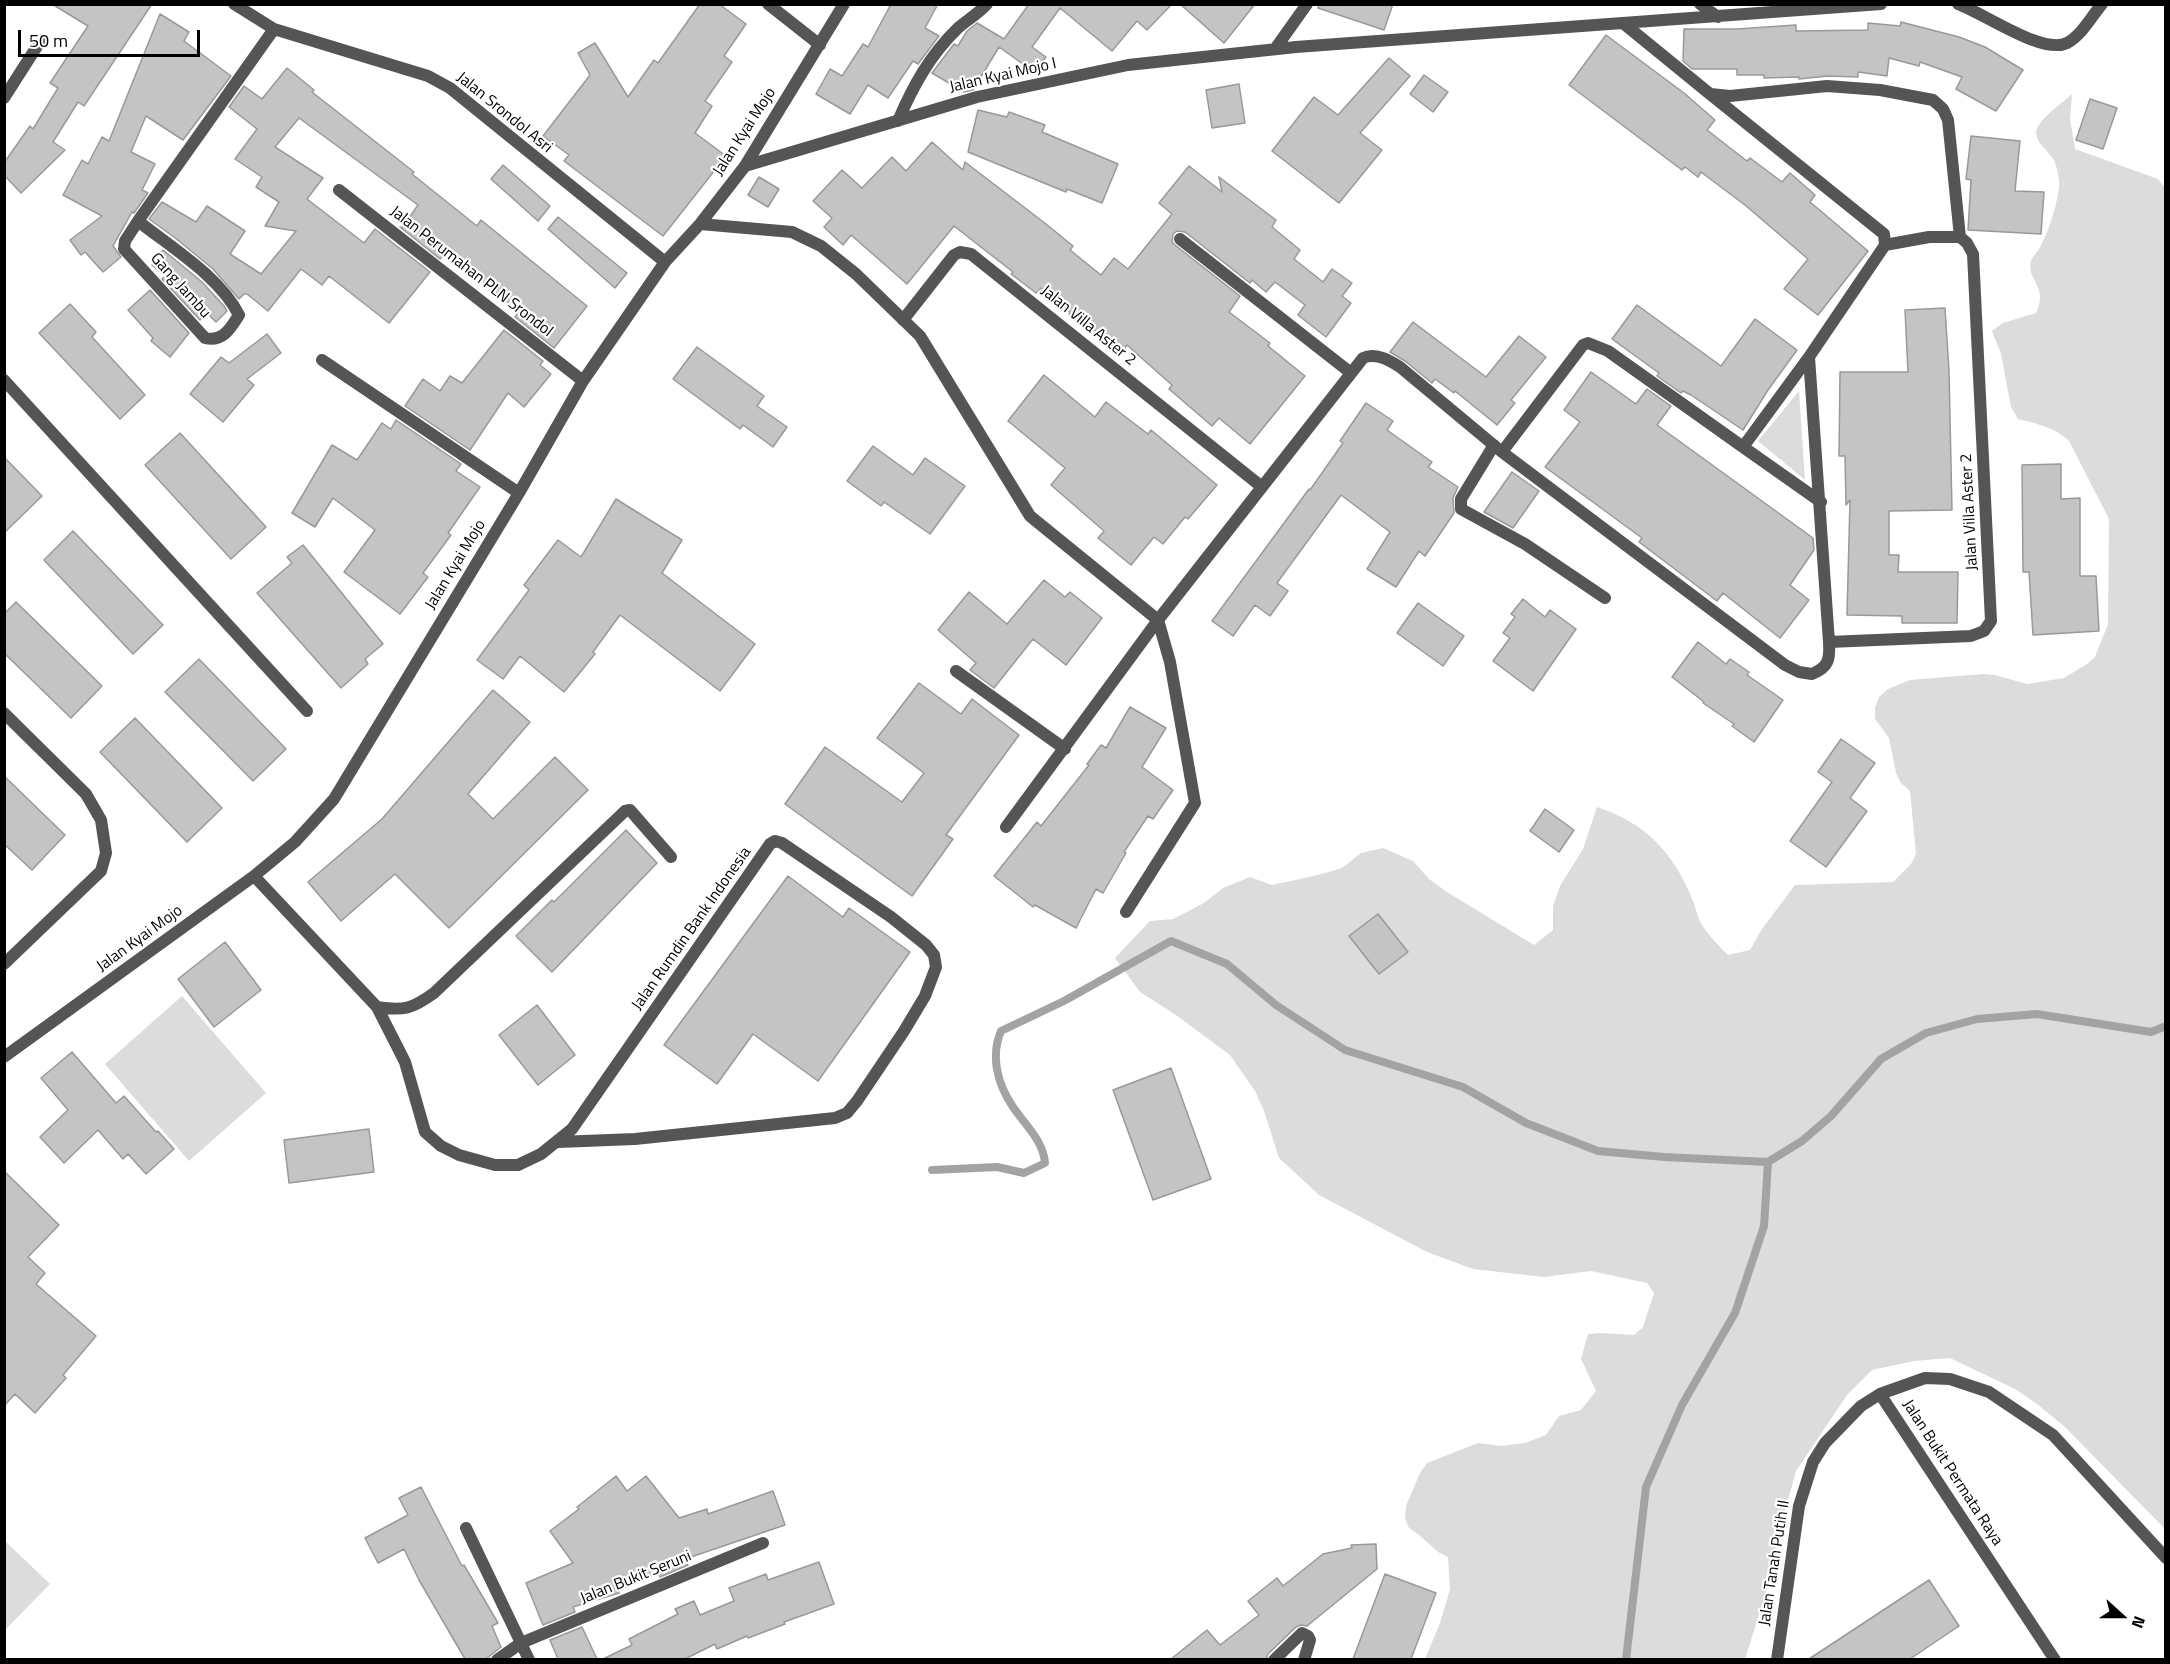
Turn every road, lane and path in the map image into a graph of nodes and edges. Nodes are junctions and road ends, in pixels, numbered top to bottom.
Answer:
1 (234, 4) edge
2 (768, 4) edge
3 (844, 4) edge
4 (987, 4) edge
5 (1307, 4) edge
6 (1700, 4) edge
7 (1881, 4) edge
8 (1958, 4) edge
9 (2102, 4) edge
10 (1718, 17) junction
11 (1623, 23) junction
12 (274, 29) junction
13 (41, 40) dead end
14 (820, 45) junction
15 (1275, 50) junction
16 (1710, 94) junction
17 (4, 98) edge
18 (898, 121) junction
19 (745, 166) junction
20 (339, 190) dead end
21 (138, 221) junction
22 (700, 224) junction
23 (1960, 237) junction
24 (1180, 239) dead end
25 (1886, 245) junction
26 (665, 262) junction
27 (903, 320) junction
28 (1809, 357) junction
29 (322, 360) dead end
30 (1351, 373) junction
31 (4, 380) edge
32 (584, 381) junction
33 (1743, 447) junction
34 (1498, 449) junction
35 (1262, 487) junction
36 (519, 493) junction
37 (1821, 502) junction
38 (1605, 598) dead end
39 (1158, 620) junction
40 (1829, 642) junction
41 (956, 671) dead end
42 (307, 711) dead end
43 (4, 713) edge
44 (1065, 749) junction
45 (1006, 827) dead end
46 (671, 857) dead end
47 (254, 876) junction
48 (1126, 912) dead end
49 (4, 964) edge
50 (377, 1007) junction
51 (4, 1058) edge
52 (558, 1142) junction
53 (1880, 1394) junction
54 (466, 1528) dead end
55 (763, 1543) dead end
56 (2166, 1558) edge
57 (521, 1643) junction
58 (497, 1659) edge
59 (530, 1659) edge
60 (1274, 1659) edge
61 (1304, 1659) edge
62 (1777, 1659) edge
63 (2055, 1659) edge

1 - 12 street, Jalan Srondol Asri
2 - 14 street
3 - 14 street, Jalan Kyai Mojo
4 - 18 street
5 - 15 street
6 - 10 street
7 - 10 street, Jalan Kyai Mojo I
8 - 9 street
10 - 11 street, Jalan Kyai Mojo I
11 - 15 street, Jalan Kyai Mojo I
11 - 16 street
12 - 21 street, Gang Jambu
12 - 26 street, Jalan Srondol Asri
13 - 17 street
14 - 19 street, Jalan Kyai Mojo
15 - 18 street, Jalan Kyai Mojo I
16 - 23 street, Jalan Villa Aster 2
16 - 25 street
18 - 19 street, Jalan Kyai Mojo I
19 - 22 street, Jalan Kyai Mojo
20 - 32 street, Jalan Perumahan PLN Srondol
21 - 21 street, Gang Jambu
22 - 26 street, Jalan Kyai Mojo
22 - 27 street
23 - 25 street
23 - 40 street, Jalan Villa Aster 2
24 - 30 street
25 - 28 street
26 - 32 street, Jalan Kyai Mojo
27 - 35 street, Jalan Villa Aster 2
27 - 39 street
28 - 33 street
28 - 37 street
29 - 36 street
30 - 34 street
30 - 35 street
31 - 42 street
32 - 36 street, Jalan Kyai Mojo
33 - 34 street
33 - 37 street
34 - 38 street
34 - 40 street
35 - 39 street
36 - 47 street, Jalan Kyai Mojo
37 - 40 street
39 - 44 street
39 - 48 street
41 - 44 street
43 - 49 street
44 - 45 street
46 - 50 street
47 - 50 street, Jalan Rumdin Bank Indonesia
47 - 51 street, Jalan Kyai Mojo
50 - 52 street, Jalan Rumdin Bank Indonesia
52 - 52 street, Jalan Rumdin Bank Indonesia
53 - 56 street, Jalan Bukit Permata Raya
53 - 62 street, Jalan Tanah Putih II
53 - 63 street, Jalan Bukit Permata Raya
54 - 57 street
55 - 57 street, Jalan Bukit Seruni
57 - 58 street, Jalan Bukit Seruni
57 - 59 street
60 - 61 street

